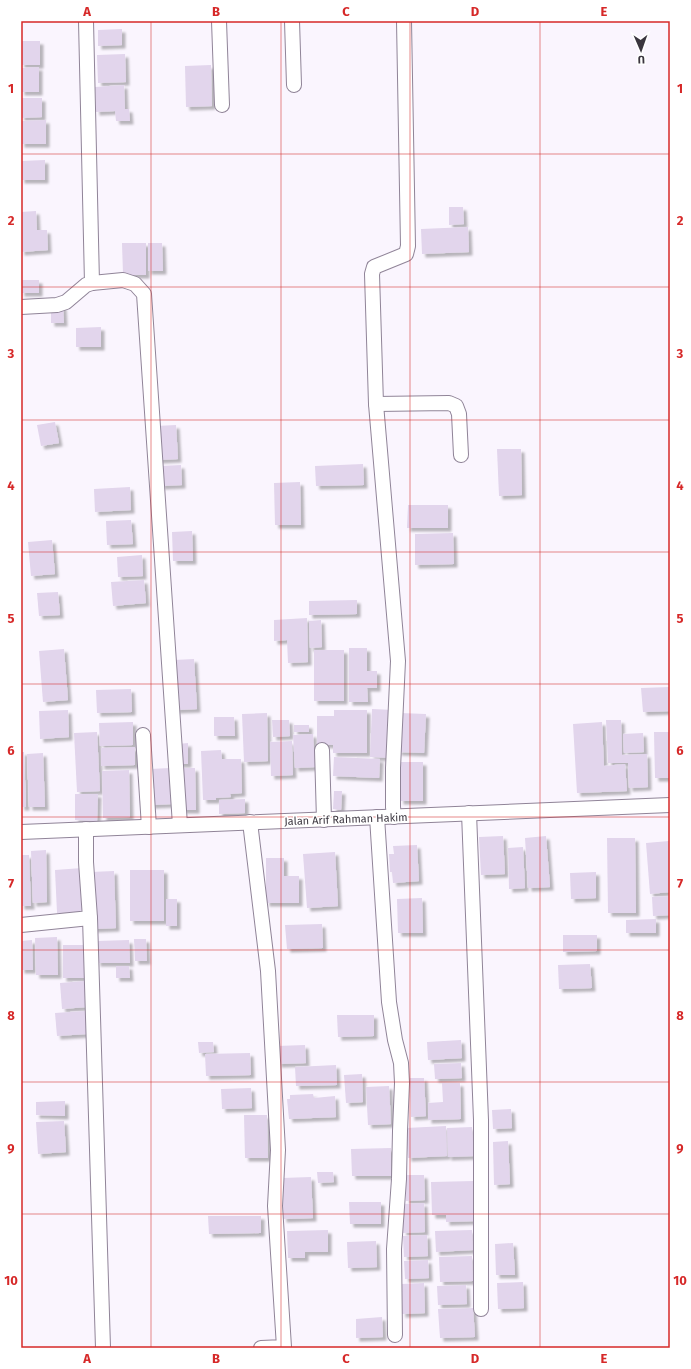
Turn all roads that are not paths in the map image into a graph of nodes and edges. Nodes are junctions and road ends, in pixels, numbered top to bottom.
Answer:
1 (86, 21) edge
2 (219, 21) edge
3 (292, 21) edge
4 (404, 21) edge
5 (294, 85) dead end
6 (222, 105) dead end
7 (92, 282) junction
8 (21, 307) edge
9 (376, 404) junction
10 (461, 455) dead end
11 (143, 735) dead end
12 (322, 750) dead end
13 (670, 805) edge
14 (469, 813) junction
15 (394, 817) junction
16 (377, 818) junction
17 (324, 820) junction
18 (250, 822) junction
19 (180, 826) junction
20 (149, 827) junction
21 (86, 829) junction
22 (21, 832) edge
23 (90, 918) junction
24 (21, 925) edge
25 (481, 1309) dead end
26 (395, 1335) dead end
27 (103, 1348) edge
28 (261, 1348) edge

1 - 7 street
2 - 6 street
3 - 5 street
4 - 9 street
7 - 8 street
7 - 19 street
9 - 10 street
9 - 15 street
11 - 20 street
12 - 17 street
13 - 14 street, Jalan Arif Rahman Hakim
14 - 15 street, Jalan Arif Rahman Hakim
14 - 25 street
15 - 16 street, Jalan Arif Rahman Hakim
16 - 17 street, Jalan Arif Rahman Hakim
16 - 26 street
17 - 18 street, Jalan Arif Rahman Hakim
18 - 19 street, Jalan Arif Rahman Hakim
18 - 28 street
19 - 20 street, Jalan Arif Rahman Hakim
20 - 21 street, Jalan Arif Rahman Hakim
21 - 22 street, Jalan Arif Rahman Hakim
21 - 23 street
23 - 24 street
23 - 27 street

